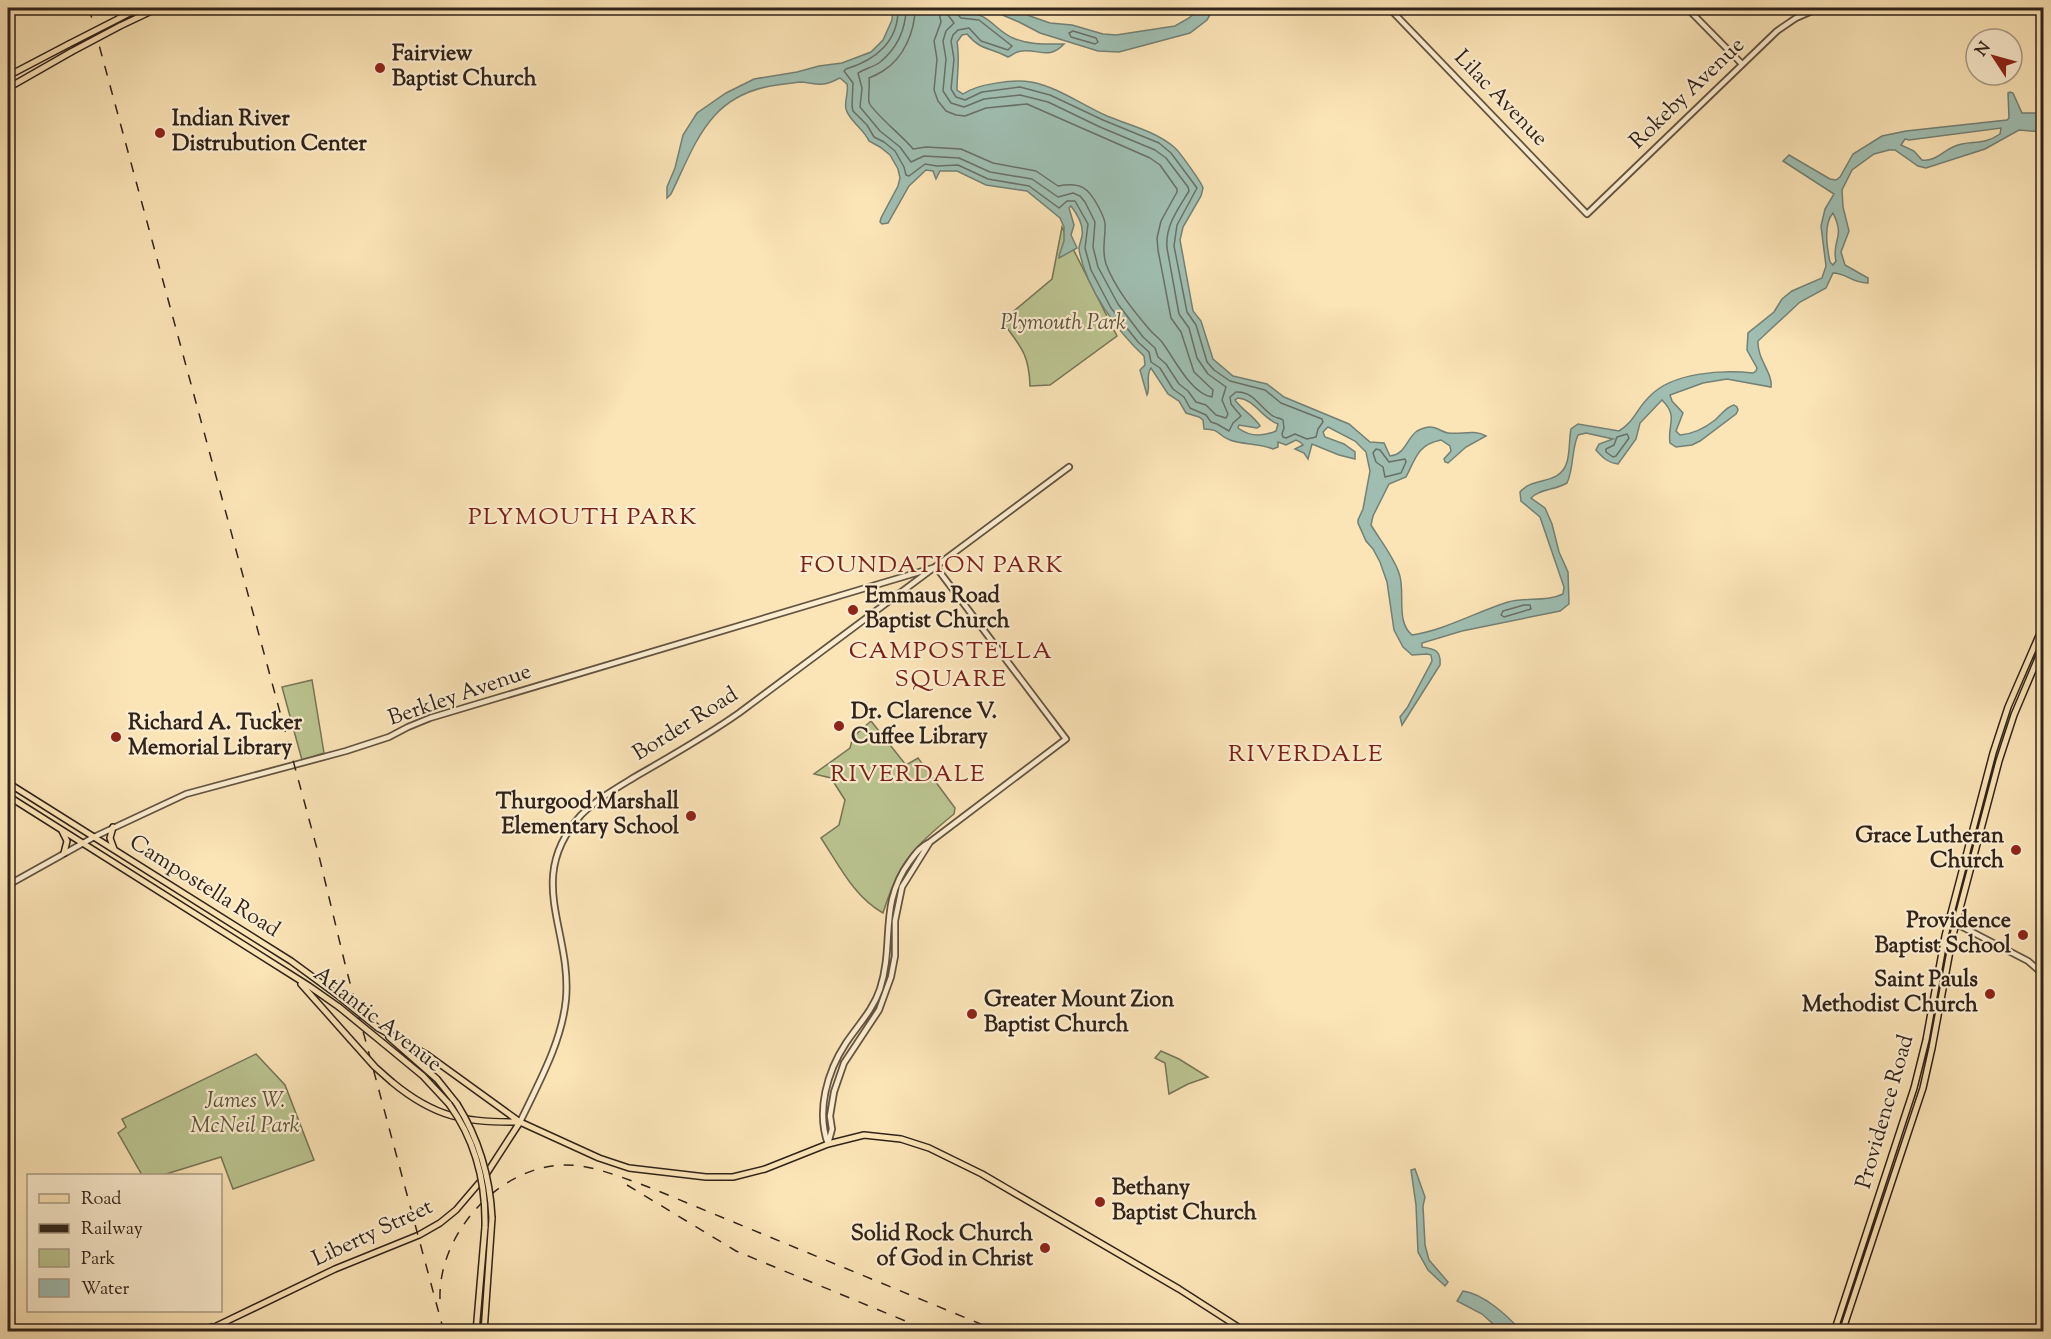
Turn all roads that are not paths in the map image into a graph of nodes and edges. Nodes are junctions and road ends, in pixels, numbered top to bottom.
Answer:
1 (139, 8) edge
2 (158, 8) edge
3 (1389, 8) edge
4 (1687, 8) edge
5 (1819, 8) edge
6 (1742, 64) junction
7 (8, 76) edge
8 (8, 88) edge
9 (1587, 214) joint
10 (1069, 467) dead end
11 (936, 567) junction
12 (904, 576) junction
13 (909, 586) junction
14 (2043, 624) edge
15 (2043, 644) edge
16 (8, 783) edge
17 (8, 796) edge
18 (113, 827) junction
19 (61, 829) junction
20 (94, 837) junction
21 (930, 842) junction
22 (82, 843) junction
23 (115, 850) junction
24 (64, 853) junction
25 (8, 885) edge
26 (1949, 920) junction
27 (1956, 924) junction
28 (2043, 975) edge
29 (294, 976) junction
30 (378, 1028) junction
31 (520, 1122) junction
32 (828, 1144) junction
33 (212, 1327) junction
34 (204, 1332) edge
35 (222, 1332) edge
36 (476, 1332) edge
37 (484, 1332) edge
38 (1246, 1332) edge
39 (1834, 1332) edge
40 (1842, 1332) edge

1 - 7 main road, bridge
2 - 8 main road, bridge
3 - 9 street, Lilac Avenue
4 - 6 street
5 - 6 street, Rokeby Avenue
6 - 9 street, Rokeby Avenue
10 - 11 street, Border Road
11 - 12 street, Berkley Avenue
11 - 13 street, Border Road
11 - 21 street
12 - 13 street
12 - 18 street, Berkley Avenue
13 - 31 street, Border Road
14 - 26 main road, Providence Road
15 - 27 main road, Providence Road
16 - 20 main road, Campostella Road
17 - 19 main road, Campostella Road
18 - 20 street, Berkley Avenue
18 - 23 main road
19 - 22 main road, Campostella Road
19 - 24 main road
20 - 22 street, Berkley Avenue
20 - 23 main road, Campostella Road
21 - 32 street
21 - 32 street
22 - 24 street, Berkley Avenue
22 - 29 main road, Campostella Road
23 - 30 main road, Campostella Road, bridge
24 - 25 street, Berkley Avenue
26 - 27 street
26 - 39 main road, Providence Road
27 - 28 street
27 - 40 main road, Providence Road
29 - 31 main road, bridge
29 - 36 main road, Atlantic Avenue, bridge
30 - 31 main road
30 - 37 main road, Atlantic Avenue, bridge
31 - 32 main road
31 - 33 main road, Liberty Street
32 - 38 main road
33 - 34 main road, Liberty Street
33 - 35 main road

